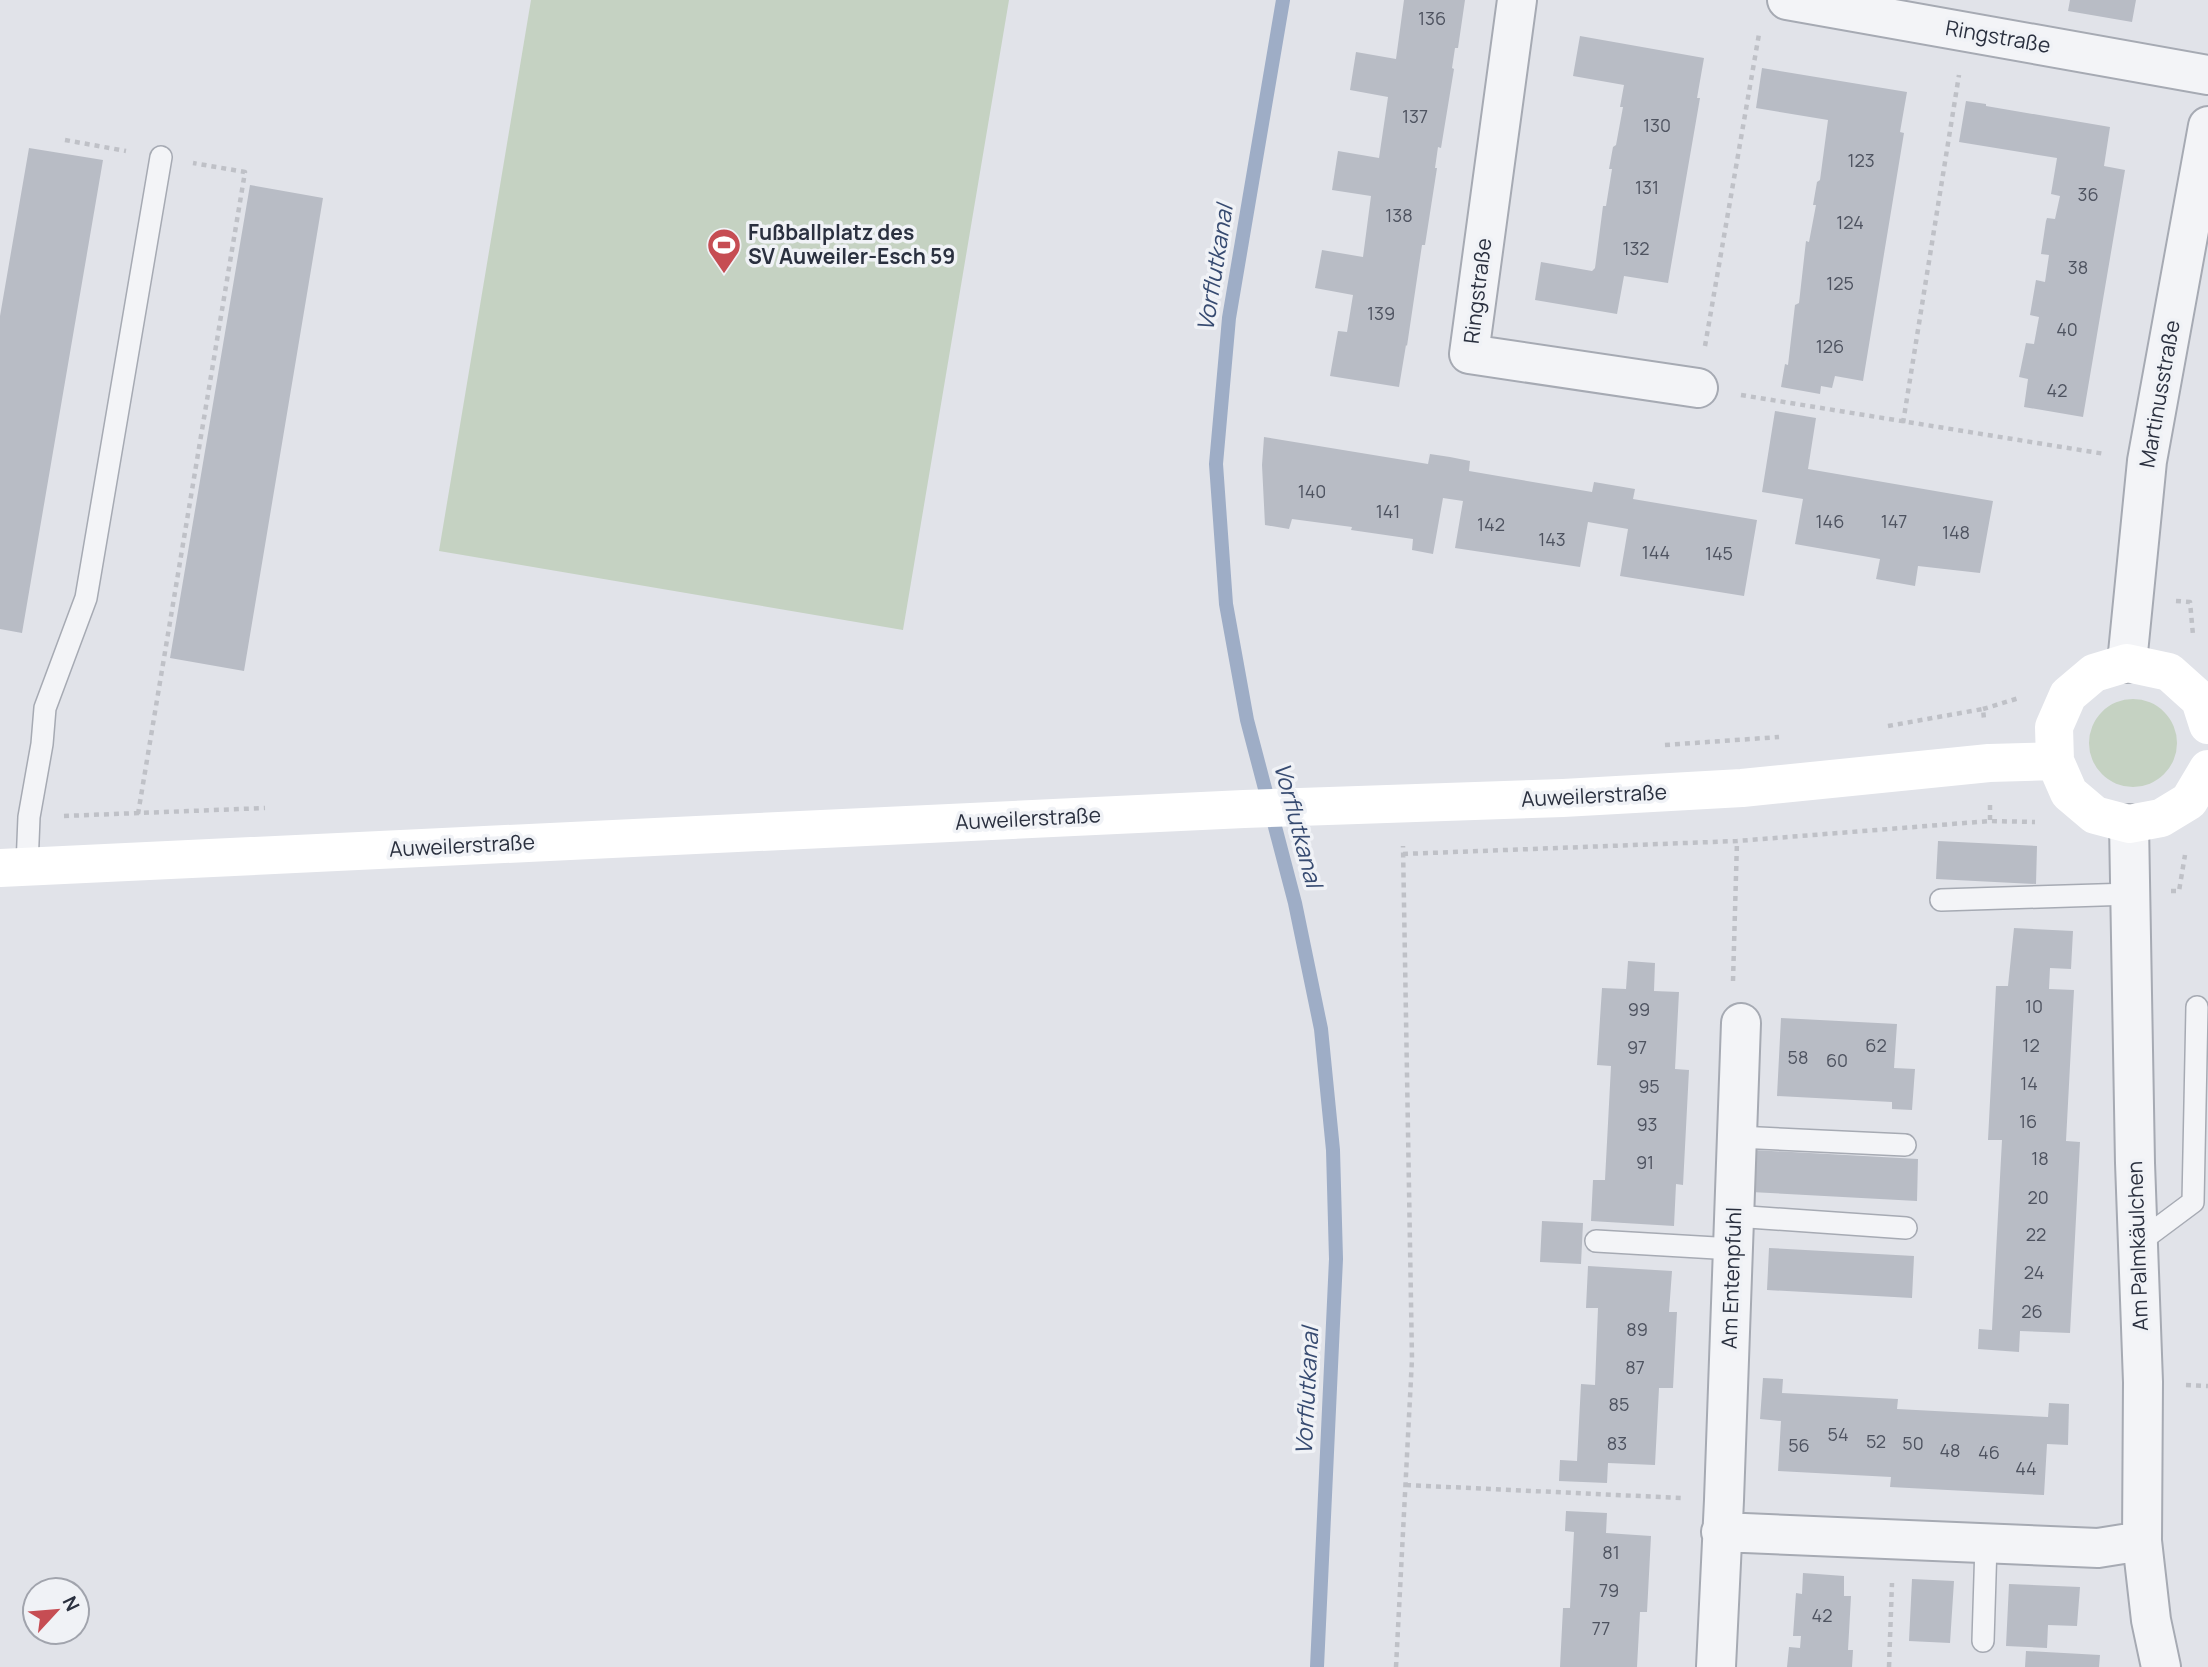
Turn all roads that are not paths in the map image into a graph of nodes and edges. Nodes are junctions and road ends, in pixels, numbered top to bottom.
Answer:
1 (1517, 0) edge
2 (1787, 0) edge
3 (2208, 75) edge
4 (2208, 126) edge
5 (161, 157) road end
6 (1698, 388) road end
7 (2127, 663) junction
8 (2208, 725) edge
9 (2055, 761) junction
10 (2208, 769) edge
11 (2129, 824) junction
12 (14, 867) edge
13 (2131, 894) junction
14 (1941, 900) dead end
15 (2197, 1007) dead end
16 (1741, 1023) road end
17 (1738, 1137) junction
18 (1905, 1145) dead end
19 (1906, 1228) dead end
20 (1734, 1232) junction
21 (1596, 1241) dead end
22 (2138, 1243) junction
23 (1723, 1516) junction
24 (2142, 1541) junction
25 (1986, 1544) junction
26 (1983, 1641) dead end
27 (1716, 1667) edge
28 (2161, 1667) edge

1 - 6 street, Ringstraße
2 - 3 street, Ringstraße
4 - 7 street, Martinusstraße
5 - 12 lane
7 - 8 street
7 - 9 street
9 - 11 street
9 - 12 street, Auweilerstraße
10 - 11 street
11 - 13 street, Am Palmkäulchen
13 - 14 lane
13 - 22 street, Am Palmkäulchen
15 - 22 lane
16 - 17 street, Am Entenpfuhl
17 - 18 lane
17 - 20 street, Am Entenpfuhl
19 - 20 lane
20 - 21 lane
20 - 23 street, Am Entenpfuhl
22 - 24 street, Am Palmkäulchen
23 - 25 street
23 - 27 street, Am Entenpfuhl
24 - 25 street
24 - 28 street, Am Palmkäulchen
25 - 26 lane

